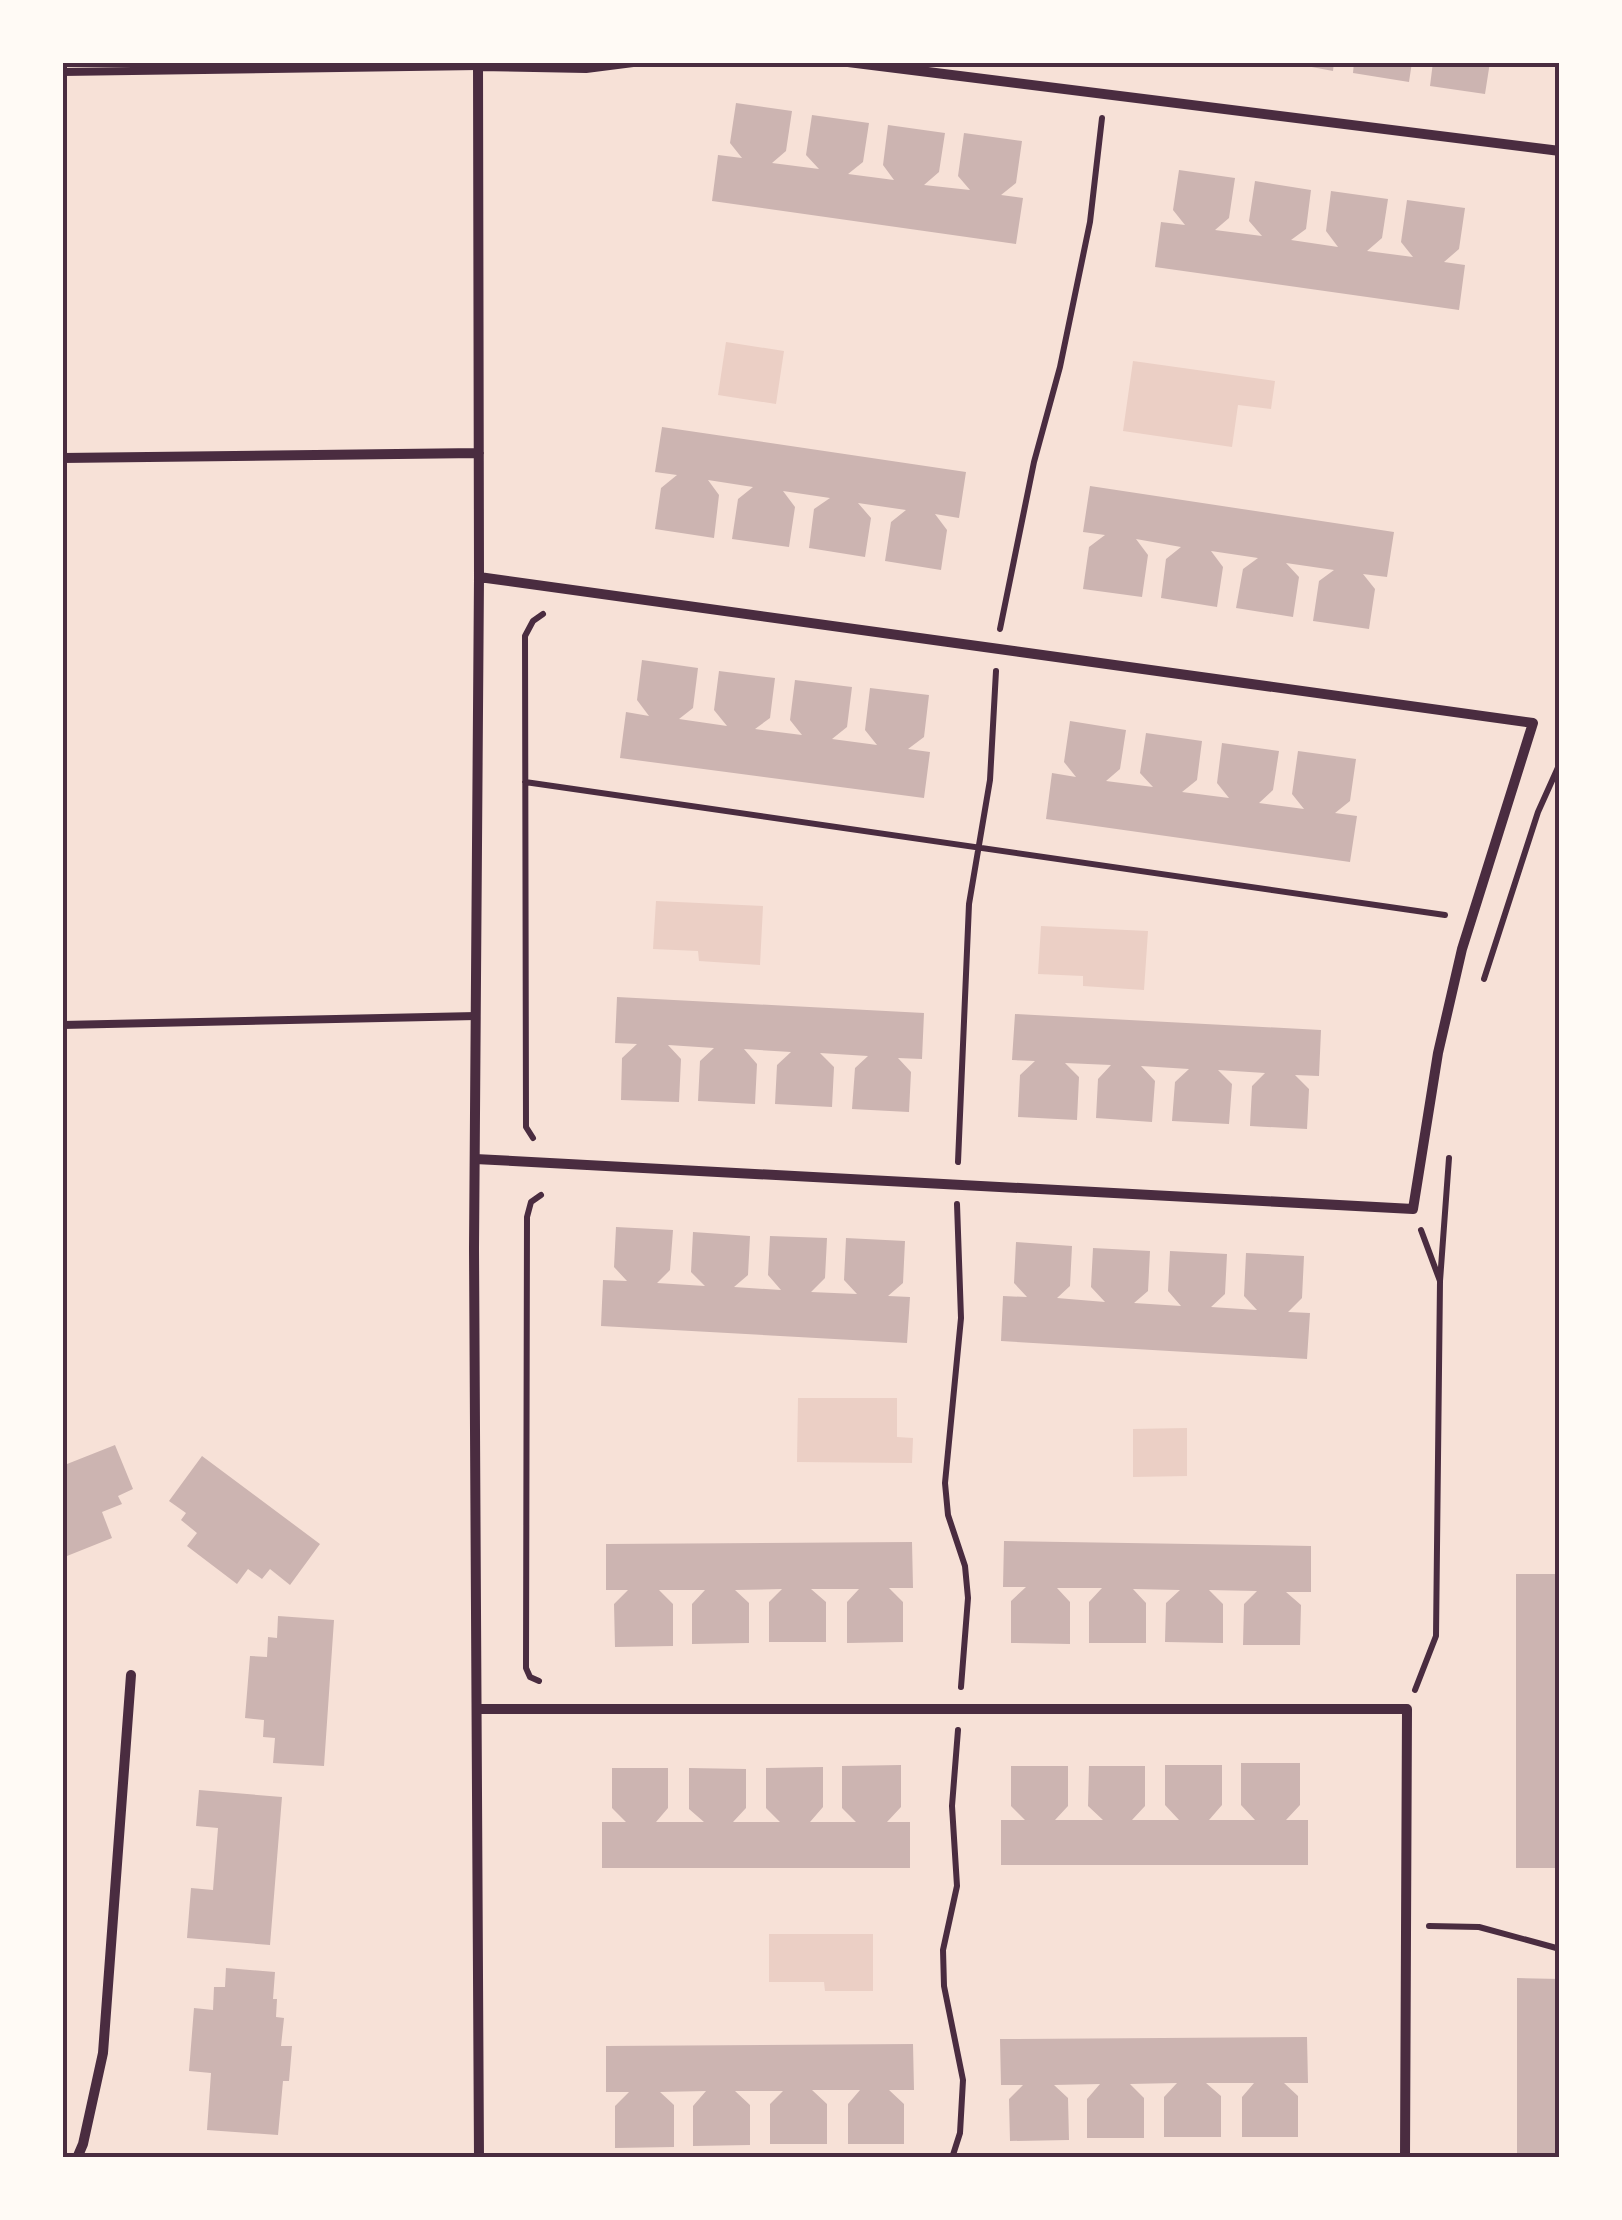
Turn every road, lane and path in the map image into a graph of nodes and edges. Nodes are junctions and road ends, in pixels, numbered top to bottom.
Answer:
1 (634, 62) edge
2 (848, 62) edge
3 (478, 64) edge
4 (62, 72) edge
5 (1105, 97) junction
6 (1560, 151) edge
7 (479, 453) junction
8 (62, 458) edge
9 (479, 576) junction
10 (543, 614) dead end
11 (996, 648) junction
12 (1560, 764) edge
13 (525, 782) junction
14 (978, 845) junction
15 (1445, 915) dead end
16 (1483, 980) dead end
17 (476, 1016) junction
18 (62, 1025) edge
19 (542, 1140) dead end
20 (1450, 1156) dead end
21 (475, 1159) junction
22 (958, 1184) junction
23 (541, 1194) dead end
24 (1413, 1209) junction
25 (1440, 1281) junction
26 (131, 1675) dead end
27 (539, 1681) dead end
28 (477, 1709) junction
29 (959, 1709) junction
30 (1407, 1710) junction
31 (1406, 1926) junction
32 (1560, 1949) edge
33 (77, 2158) edge
34 (479, 2158) edge
35 (952, 2158) edge
36 (1405, 2158) edge

1 - 3 street
2 - 5 street
3 - 4 lane
3 - 7 street
5 - 6 street
5 - 11 path
7 - 8 street
7 - 9 street
9 - 11 street
9 - 17 street
10 - 13 path
11 - 14 path
11 - 24 street
12 - 16 path
13 - 14 path
13 - 19 path
14 - 15 path
14 - 22 path
17 - 18 lane
17 - 21 street
20 - 25 path
21 - 22 street
21 - 28 street
22 - 24 street
22 - 29 path
23 - 27 path
24 - 25 path
25 - 30 path
26 - 33 street
28 - 29 street
28 - 34 street
29 - 30 street
29 - 35 path
30 - 31 street
31 - 32 path
31 - 36 street

